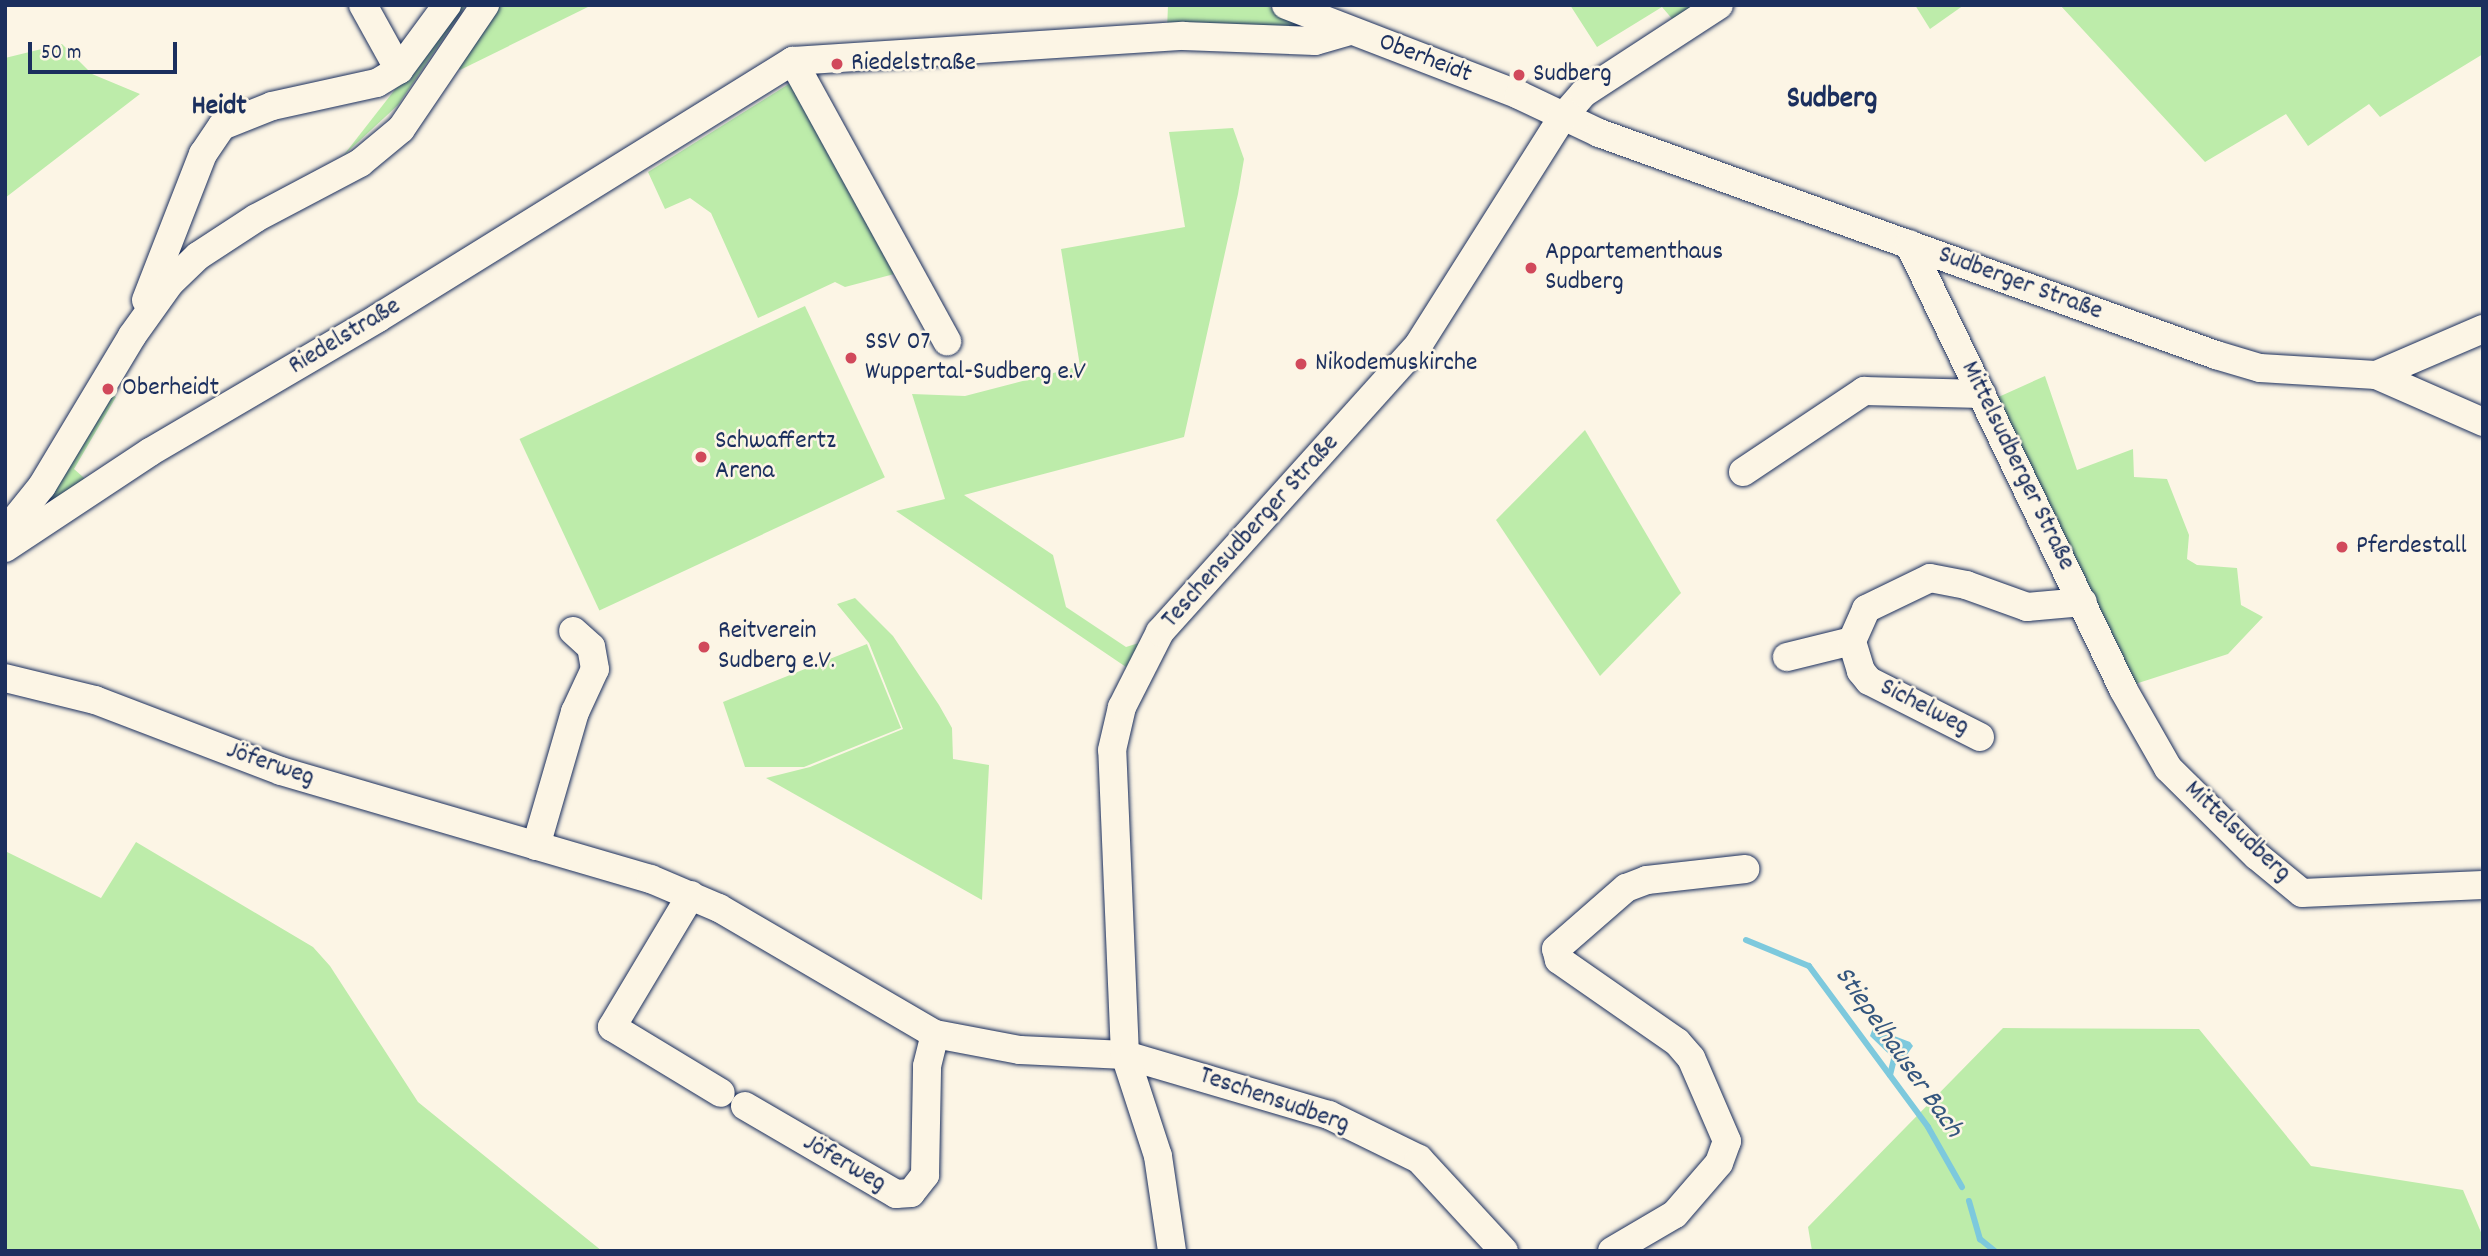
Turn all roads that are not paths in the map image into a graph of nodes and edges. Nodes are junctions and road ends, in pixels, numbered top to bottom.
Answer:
1 (363, 5) edge
2 (447, 5) edge
3 (485, 5) edge
4 (1286, 5) edge
5 (1719, 5) edge
6 (1351, 31) junction
7 (793, 61) junction
8 (399, 70) junction
9 (1562, 118) junction
10 (1909, 244) junction
11 (2483, 329) edge
12 (132, 336) junction
13 (947, 341) dead end
14 (2376, 375) junction
15 (1982, 394) junction
16 (2483, 422) edge
17 (1743, 472) dead end
18 (5, 531) edge
19 (5, 548) edge
20 (2083, 602) junction
21 (573, 631) dead end
22 (1852, 641) junction
23 (1787, 657) dead end
24 (5, 678) edge
25 (2123, 689) joint
26 (1980, 737) dead end
27 (536, 846) junction
28 (1745, 869) dead end
29 (2483, 886) edge
30 (691, 895) junction
31 (935, 1034) junction
32 (1125, 1055) junction
33 (1172, 1251) edge
34 (1504, 1251) edge
35 (1612, 1251) edge

1 - 8 street
2 - 8 street
3 - 12 street
4 - 6 street, Oberheidt
5 - 9 street, Teschensudberger Straße
6 - 7 street, Riedelstraße
6 - 9 street, Oberheidt
7 - 13 street
7 - 19 street, Riedelstraße
8 - 12 street
9 - 10 street, Sudberger Straße
9 - 32 street, Teschensudberger Straße
10 - 14 street, Sudberger Straße
10 - 15 street, Mittelsudberger Straße
11 - 14 street
12 - 18 street
14 - 16 street, Sudberger Straße
15 - 17 street
15 - 20 street, Mittelsudberger Straße
20 - 22 street
20 - 25 street, Mittelsudberger Straße
21 - 27 street
22 - 23 street
22 - 26 street, Sichelweg
24 - 27 street, Jöferweg
25 - 29 street, Mittelsudberg
27 - 30 street, Jöferweg
28 - 35 street
30 - 31 street, Jöferweg
30 - 31 street, Jöferweg
31 - 32 street, Jöferweg
32 - 33 street, Teschensudberger Straße
32 - 34 street, Teschensudberg

